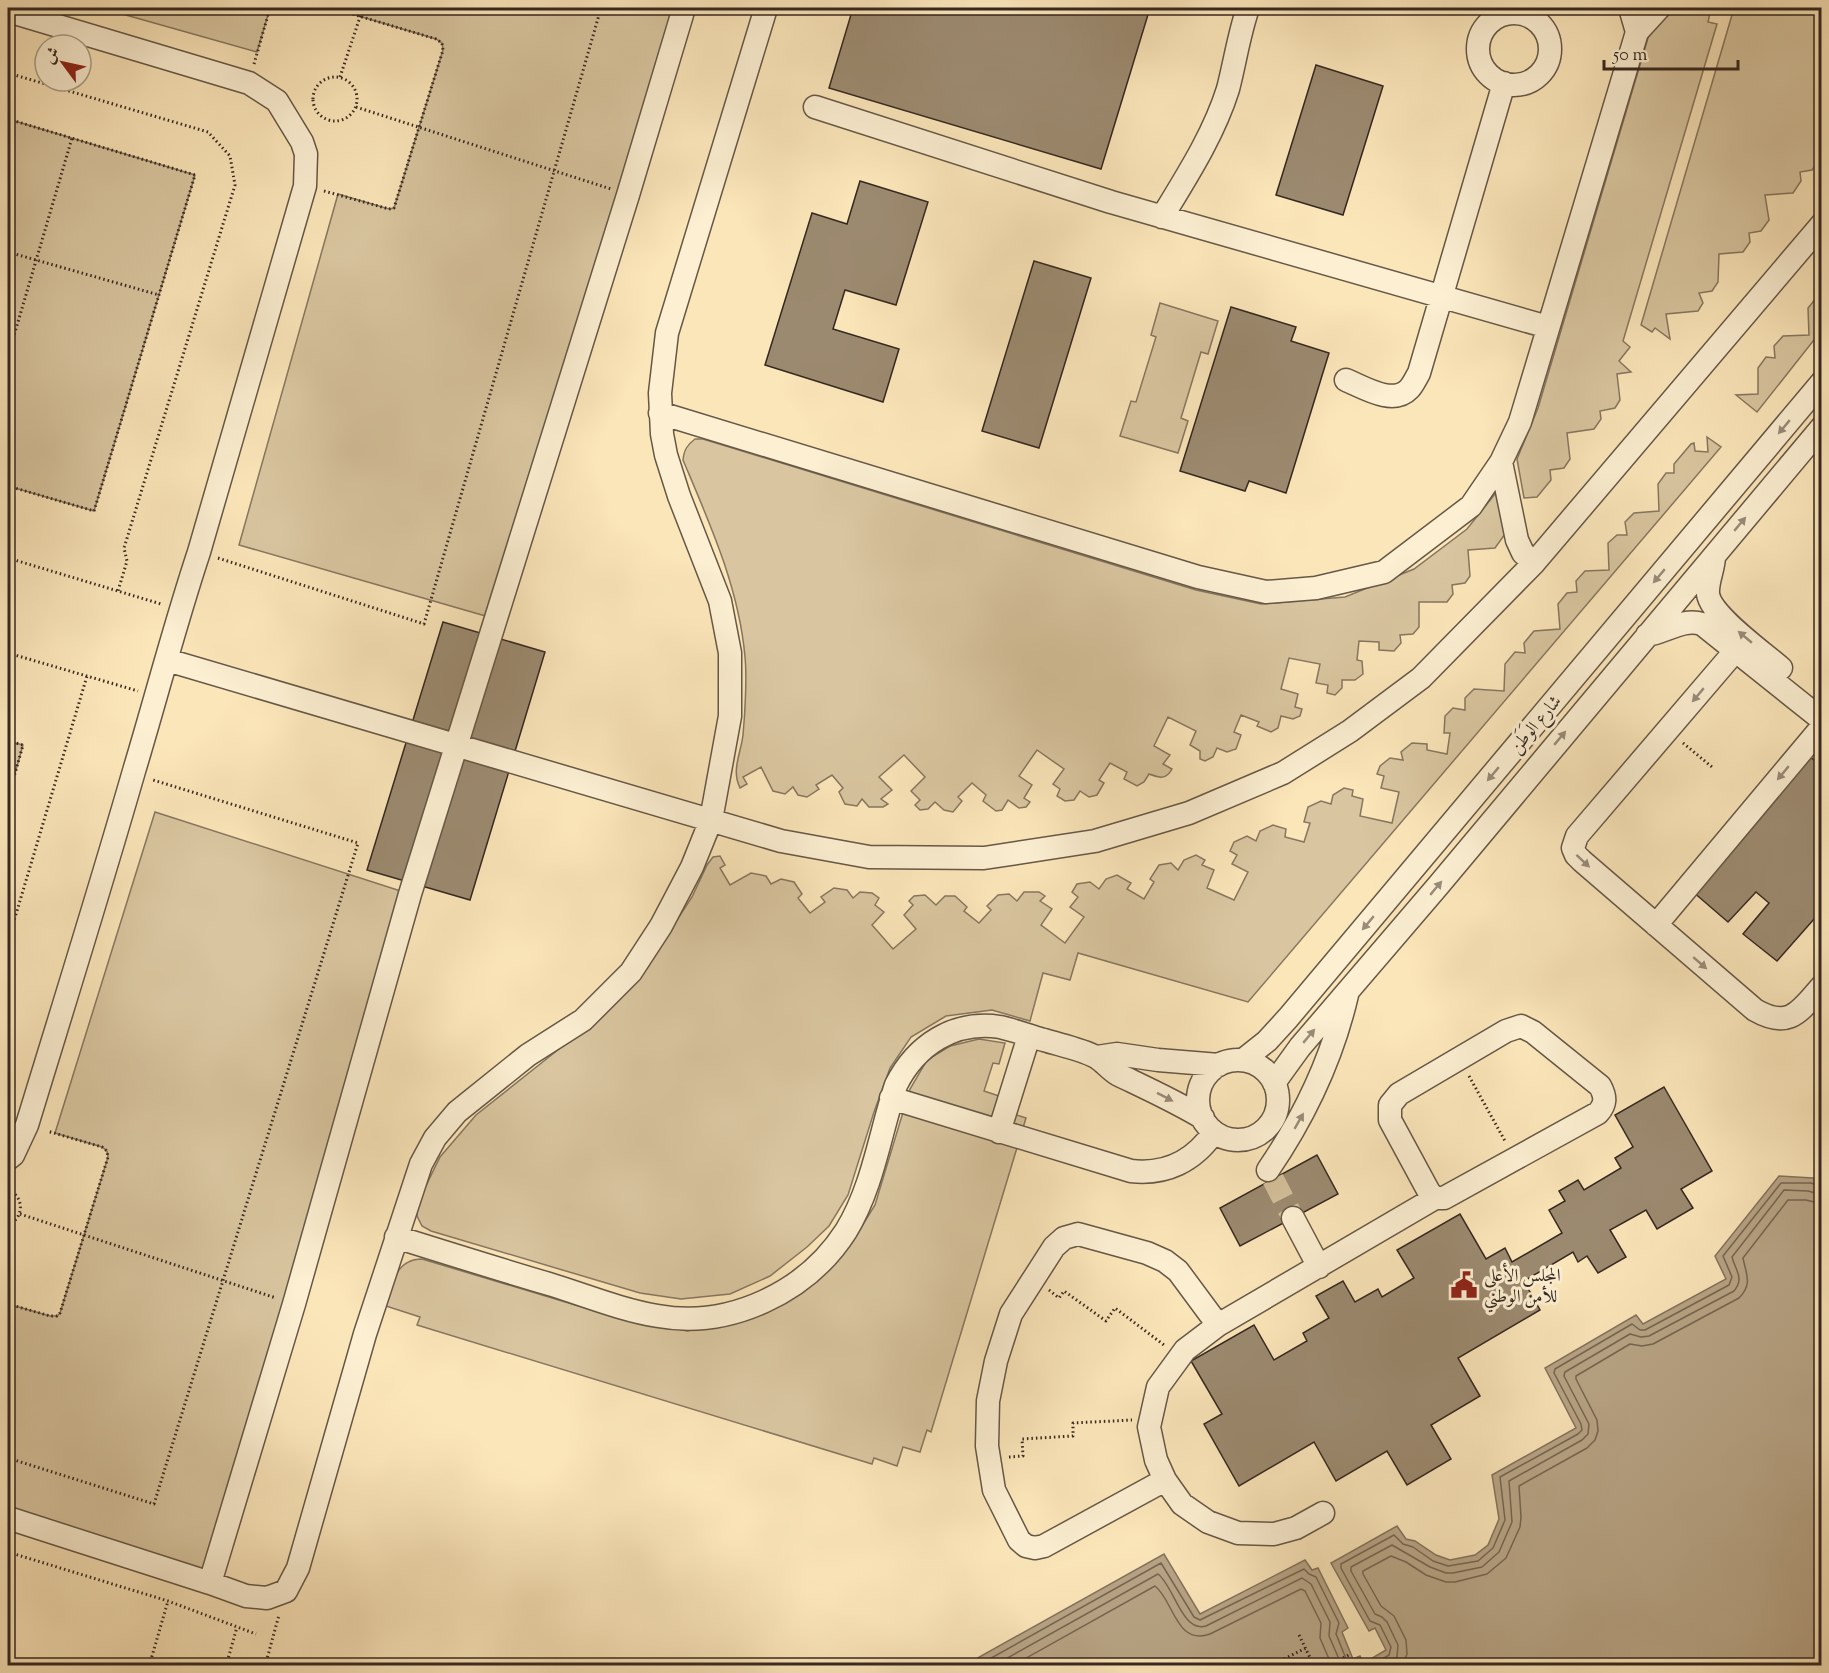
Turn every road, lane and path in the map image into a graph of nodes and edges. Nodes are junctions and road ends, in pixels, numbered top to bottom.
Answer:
1 (270, 8) edge
2 (332, 8) edge
3 (363, 8) edge
4 (601, 8) edge
5 (684, 8) edge
6 (766, 8) edge
7 (1248, 8) edge
8 (1630, 8) edge
9 (1659, 8) edge
10 (8, 11) edge
11 (360, 16) junction
12 (1637, 32) junction
13 (8, 73) edge
14 (340, 77) junction
15 (249, 83) junction
16 (1504, 83) dead end
17 (356, 106) junction
18 (814, 107) dead end
19 (8, 119) edge
20 (419, 127) junction
21 (72, 138) junction
22 (554, 171) junction
23 (306, 186) junction
24 (628, 195) junction
25 (1162, 217) junction
26 (1821, 224) edge
27 (8, 252) edge
28 (36, 260) junction
29 (159, 296) junction
30 (1442, 297) junction
31 (1548, 327) junction
32 (8, 356) edge
33 (1346, 380) dead end
34 (1821, 382) edge
35 (660, 413) junction
36 (1821, 427) edge
37 (1501, 462) junction
38 (8, 486) edge
39 (199, 552) junction
40 (1714, 554) junction
41 (8, 558) edge
42 (1534, 563) junction
43 (118, 591) junction
44 (180, 609) junction
45 (1647, 635) junction
46 (1736, 650) junction
47 (8, 653) edge
48 (167, 660) junction
49 (87, 676) junction
50 (156, 697) junction
51 (1820, 716) edge
52 (1668, 730) junction
53 (8, 741) edge
54 (456, 744) junction
55 (1712, 767) dead end
56 (134, 774) junction
57 (8, 798) edge
58 (711, 820) junction
59 (1656, 925) junction
60 (8, 941) edge
61 (1821, 986) edge
62 (1349, 987) junction
63 (1029, 1036) junction
64 (1097, 1057) junction
65 (1139, 1058) junction
66 (1459, 1059) junction
67 (1243, 1060) junction
68 (1219, 1065) junction
69 (1133, 1081) junction
70 (1274, 1083) junction
71 (891, 1098) junction
72 (27, 1125) junction
73 (1208, 1125) junction
74 (999, 1132) junction
75 (1253, 1137) junction
76 (8, 1159) edge
77 (1515, 1159) junction
78 (8, 1189) edge
79 (1435, 1198) junction
80 (20, 1214) junction
81 (1293, 1218) tunnel mouth
82 (8, 1226) edge
83 (83, 1235) junction
84 (396, 1237) junction
85 (1319, 1267) junction
86 (1034, 1278) junction
87 (223, 1281) junction
88 (8, 1304) edge
89 (294, 1304) junction
90 (1218, 1325) junction
91 (1180, 1357) junction
92 (1151, 1419) junction
93 (8, 1458) edge
94 (989, 1458) junction
95 (1165, 1480) junction
96 (1323, 1513) dead end
97 (8, 1518) edge
98 (8, 1552) edge
99 (210, 1582) junction
100 (286, 1591) junction
101 (168, 1601) junction
102 (237, 1626) junction
103 (256, 1634) dead end
104 (1299, 1635) dead end
105 (1306, 1648) junction
106 (1351, 1654) dead end
107 (152, 1665) edge
108 (226, 1665) edge
109 (265, 1665) edge
110 (1272, 1665) edge
111 (1314, 1665) edge
112 (1327, 1665) edge

1 - 15 path
2 - 11 path
3 - 11 path
4 - 22 path
5 - 24 street
6 - 35 street
7 - 25 street
8 - 12 street
9 - 12 street
10 - 15 street
11 - 14 path
11 - 20 path
12 - 31 street
13 - 43 path
14 - 17 path
14 - 17 path
15 - 23 street
16 - 30 street
17 - 20 path
18 - 25 street
19 - 21 path
20 - 22 path
20 - 23 path
21 - 28 path
21 - 29 path
22 - 24 path
22 - 39 path
23 - 39 street
24 - 54 street
25 - 30 street
26 - 42 street
27 - 28 path
28 - 29 path
28 - 32 path
29 - 38 path
30 - 31 street
30 - 33 street
31 - 37 street
34 -> 67 street, شارع الوَطَن
35 - 37 street
35 - 58 street
40 -> 36 street, شارع الوَطَن
37 - 42 street
39 - 44 street
40 - 45 street, شارع الوَطَن
51 -> 40 street
41 - 43 path
42 - 58 street
43 - 44 path
44 - 48 street
45 - 46 street
62 -> 45 street, شارع الوَطَن
46 - 51 street
46 -> 52 street
47 - 49 path
48 - 50 street
48 - 54 street
49 - 50 path
49 - 60 path
50 - 56 street
51 -> 59 street
52 - 55 path
52 -> 59 street
53 - 57 path
54 - 58 street
54 - 89 street
56 - 72 street
56 - 87 path
58 - 84 street
59 -> 61 street
70 -> 62 street, شارع الوَطَن
75 -> 62 street
63 - 64 street
63 - 71 street
63 - 74 street
64 - 65 street
64 - 69 street
65 - 68 street
65 - 69 street
66 - 77 path
66 - 77 street
66 - 79 street
67 - 68 street
67 - 70 street
68 - 73 street
69 -> 73 street
70 - 75 street
71 - 74 street
71 - 84 street
72 - 76 street
72 - 83 path
73 - 74 street
73 - 75 street
77 - 79 street
78 - 80 path
79 - 85 street
80 - 82 path
80 - 83 path
81 - 85 street
83 - 87 path
83 - 88 path
84 - 100 street
85 - 90 street
86 - 90 street
86 - 91 path
86 - 94 street
87 - 89 path
87 - 93 path
89 - 99 street
90 - 91 street
91 - 92 street
92 - 94 path
92 - 95 street
94 - 95 street
95 - 96 street
97 - 99 street
98 - 101 path
99 - 100 street
100 - 109 path
101 - 102 path
101 - 107 path
102 - 103 path
102 - 108 path
104 - 105 path
105 - 110 path
105 - 111 path
106 - 112 path

